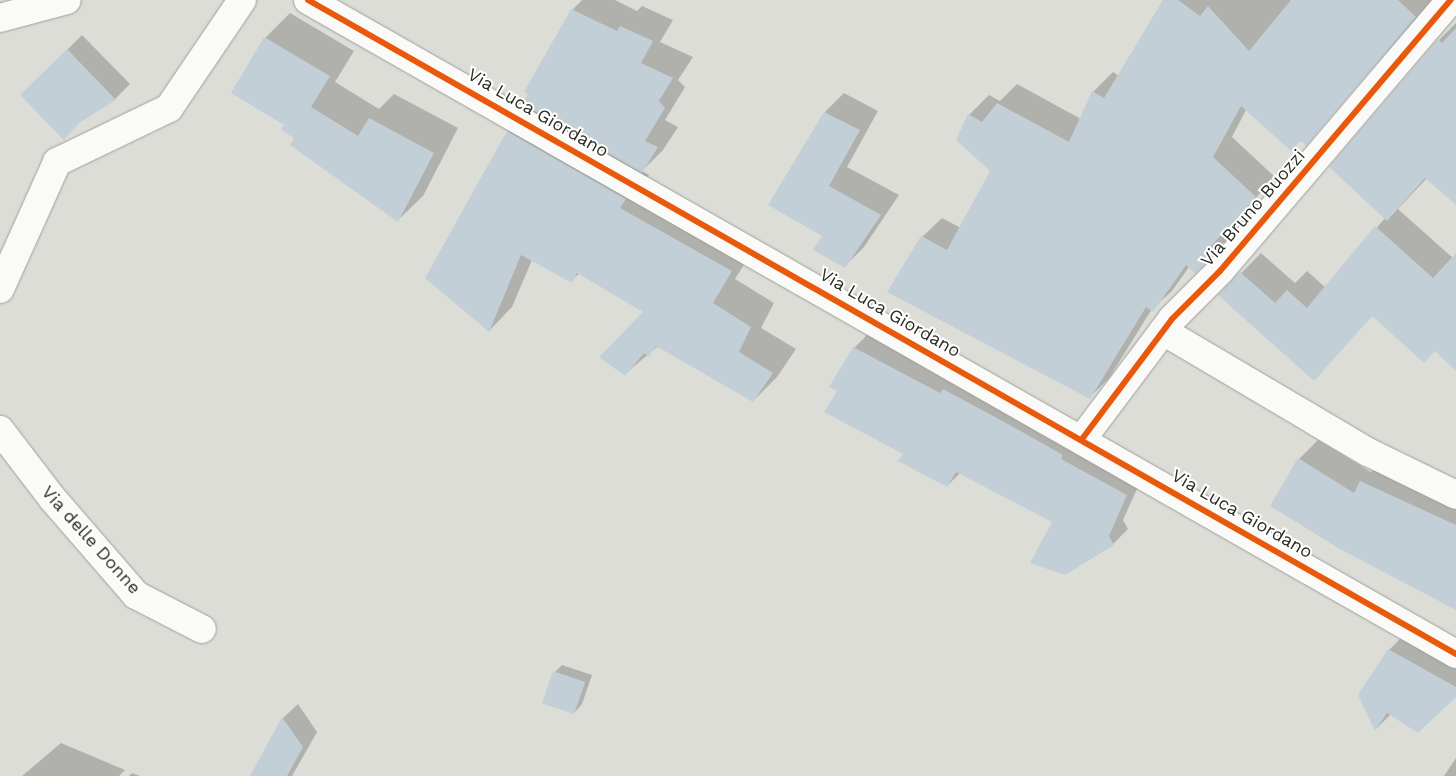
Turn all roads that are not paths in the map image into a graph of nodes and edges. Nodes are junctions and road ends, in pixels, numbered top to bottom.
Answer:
1 (67, 0) edge
2 (242, 0) edge
3 (308, 0) edge
4 (1451, 0) edge
5 (0, 18) edge
6 (0, 289) edge
7 (1163, 331) junction
8 (0, 430) edge
9 (1082, 439) junction
10 (1456, 495) edge
11 (202, 629) dead end
12 (1456, 654) edge

1 - 5 street
2 - 6 street
3 - 9 street, Via Luca Giordano
4 - 7 street, Via Bruno Buozzi
7 - 9 street, Via Bruno Buozzi
7 - 10 street
8 - 11 street, Via delle Donne
9 - 12 street, Via Luca Giordano

